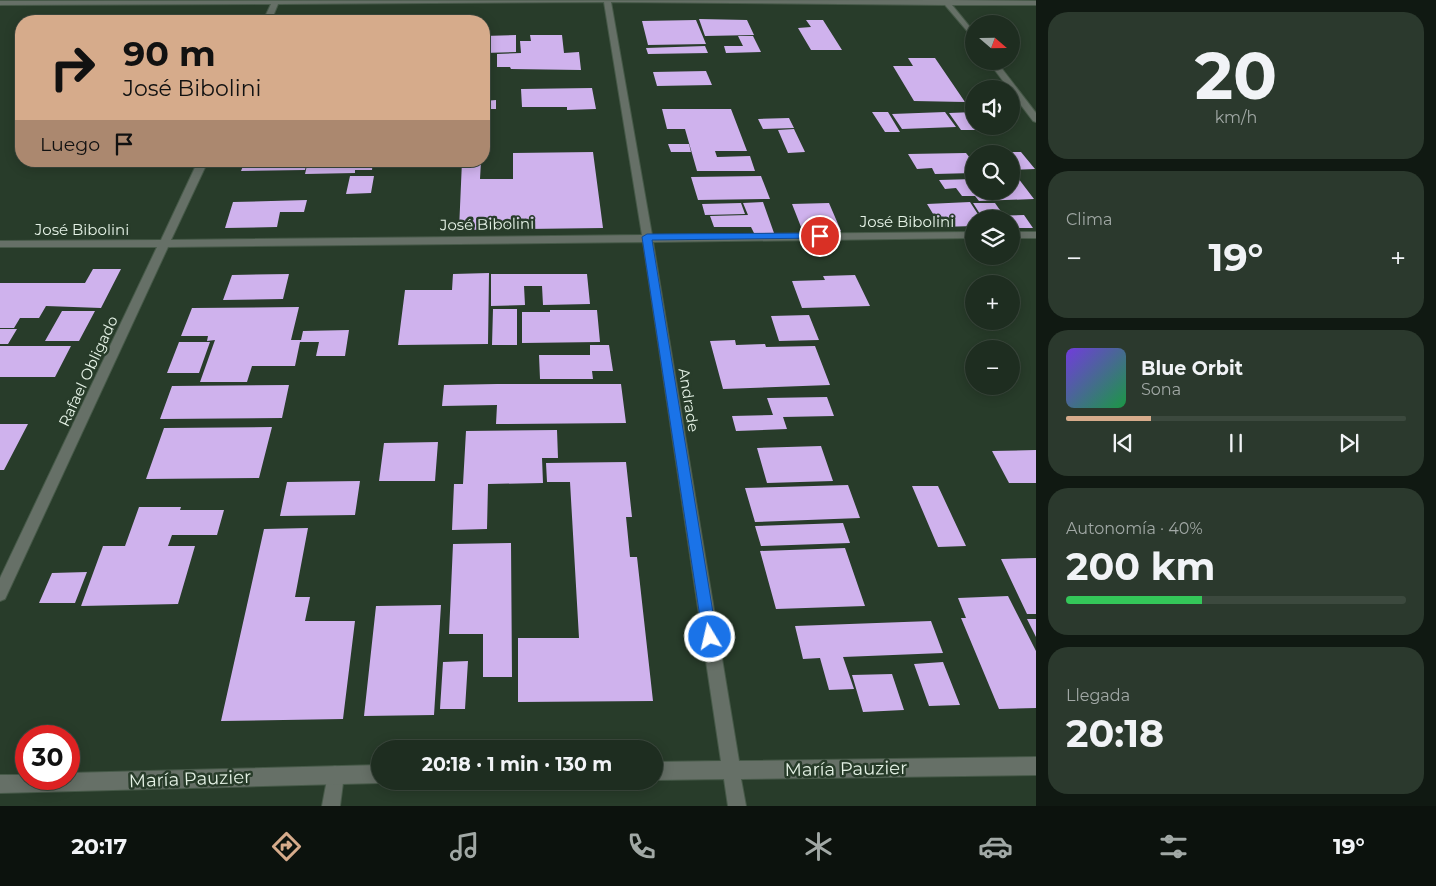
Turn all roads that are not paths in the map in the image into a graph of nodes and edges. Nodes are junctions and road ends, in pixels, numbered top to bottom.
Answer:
1 (607, 0) edge
2 (946, 1) edge
3 (276, 2) edge
4 (1036, 2) edge
5 (0, 3) edge
6 (270, 15) edge
7 (965, 25) edge
8 (999, 70) edge
9 (1036, 119) edge
10 (200, 167) edge
11 (965, 235) edge
12 (1020, 235) edge
13 (1036, 235) edge
14 (647, 237) junction
15 (0, 244) edge
16 (166, 244) junction
17 (0, 594) edge
18 (1036, 766) edge
19 (731, 770) junction
20 (663, 771) edge
21 (371, 774) edge
22 (335, 775) junction
23 (0, 784) edge
24 (331, 806) edge
25 (737, 806) edge

1 - 2 street
1 - 3 street
1 - 14 street, Andrade
2 - 4 street
2 - 7 street
3 - 5 street
3 - 6 street
8 - 9 street
10 - 16 street, Rafael Obligado
11 - 14 street, José Bibolini
12 - 13 street
14 - 16 street, José Bibolini
14 - 19 street, Andrade
15 - 16 street, José Bibolini
16 - 17 street, Rafael Obligado
18 - 19 street, María Pauzier
19 - 20 street, María Pauzier
19 - 25 street, Andrade
21 - 22 street, María Pauzier
22 - 23 street, María Pauzier
22 - 24 street

